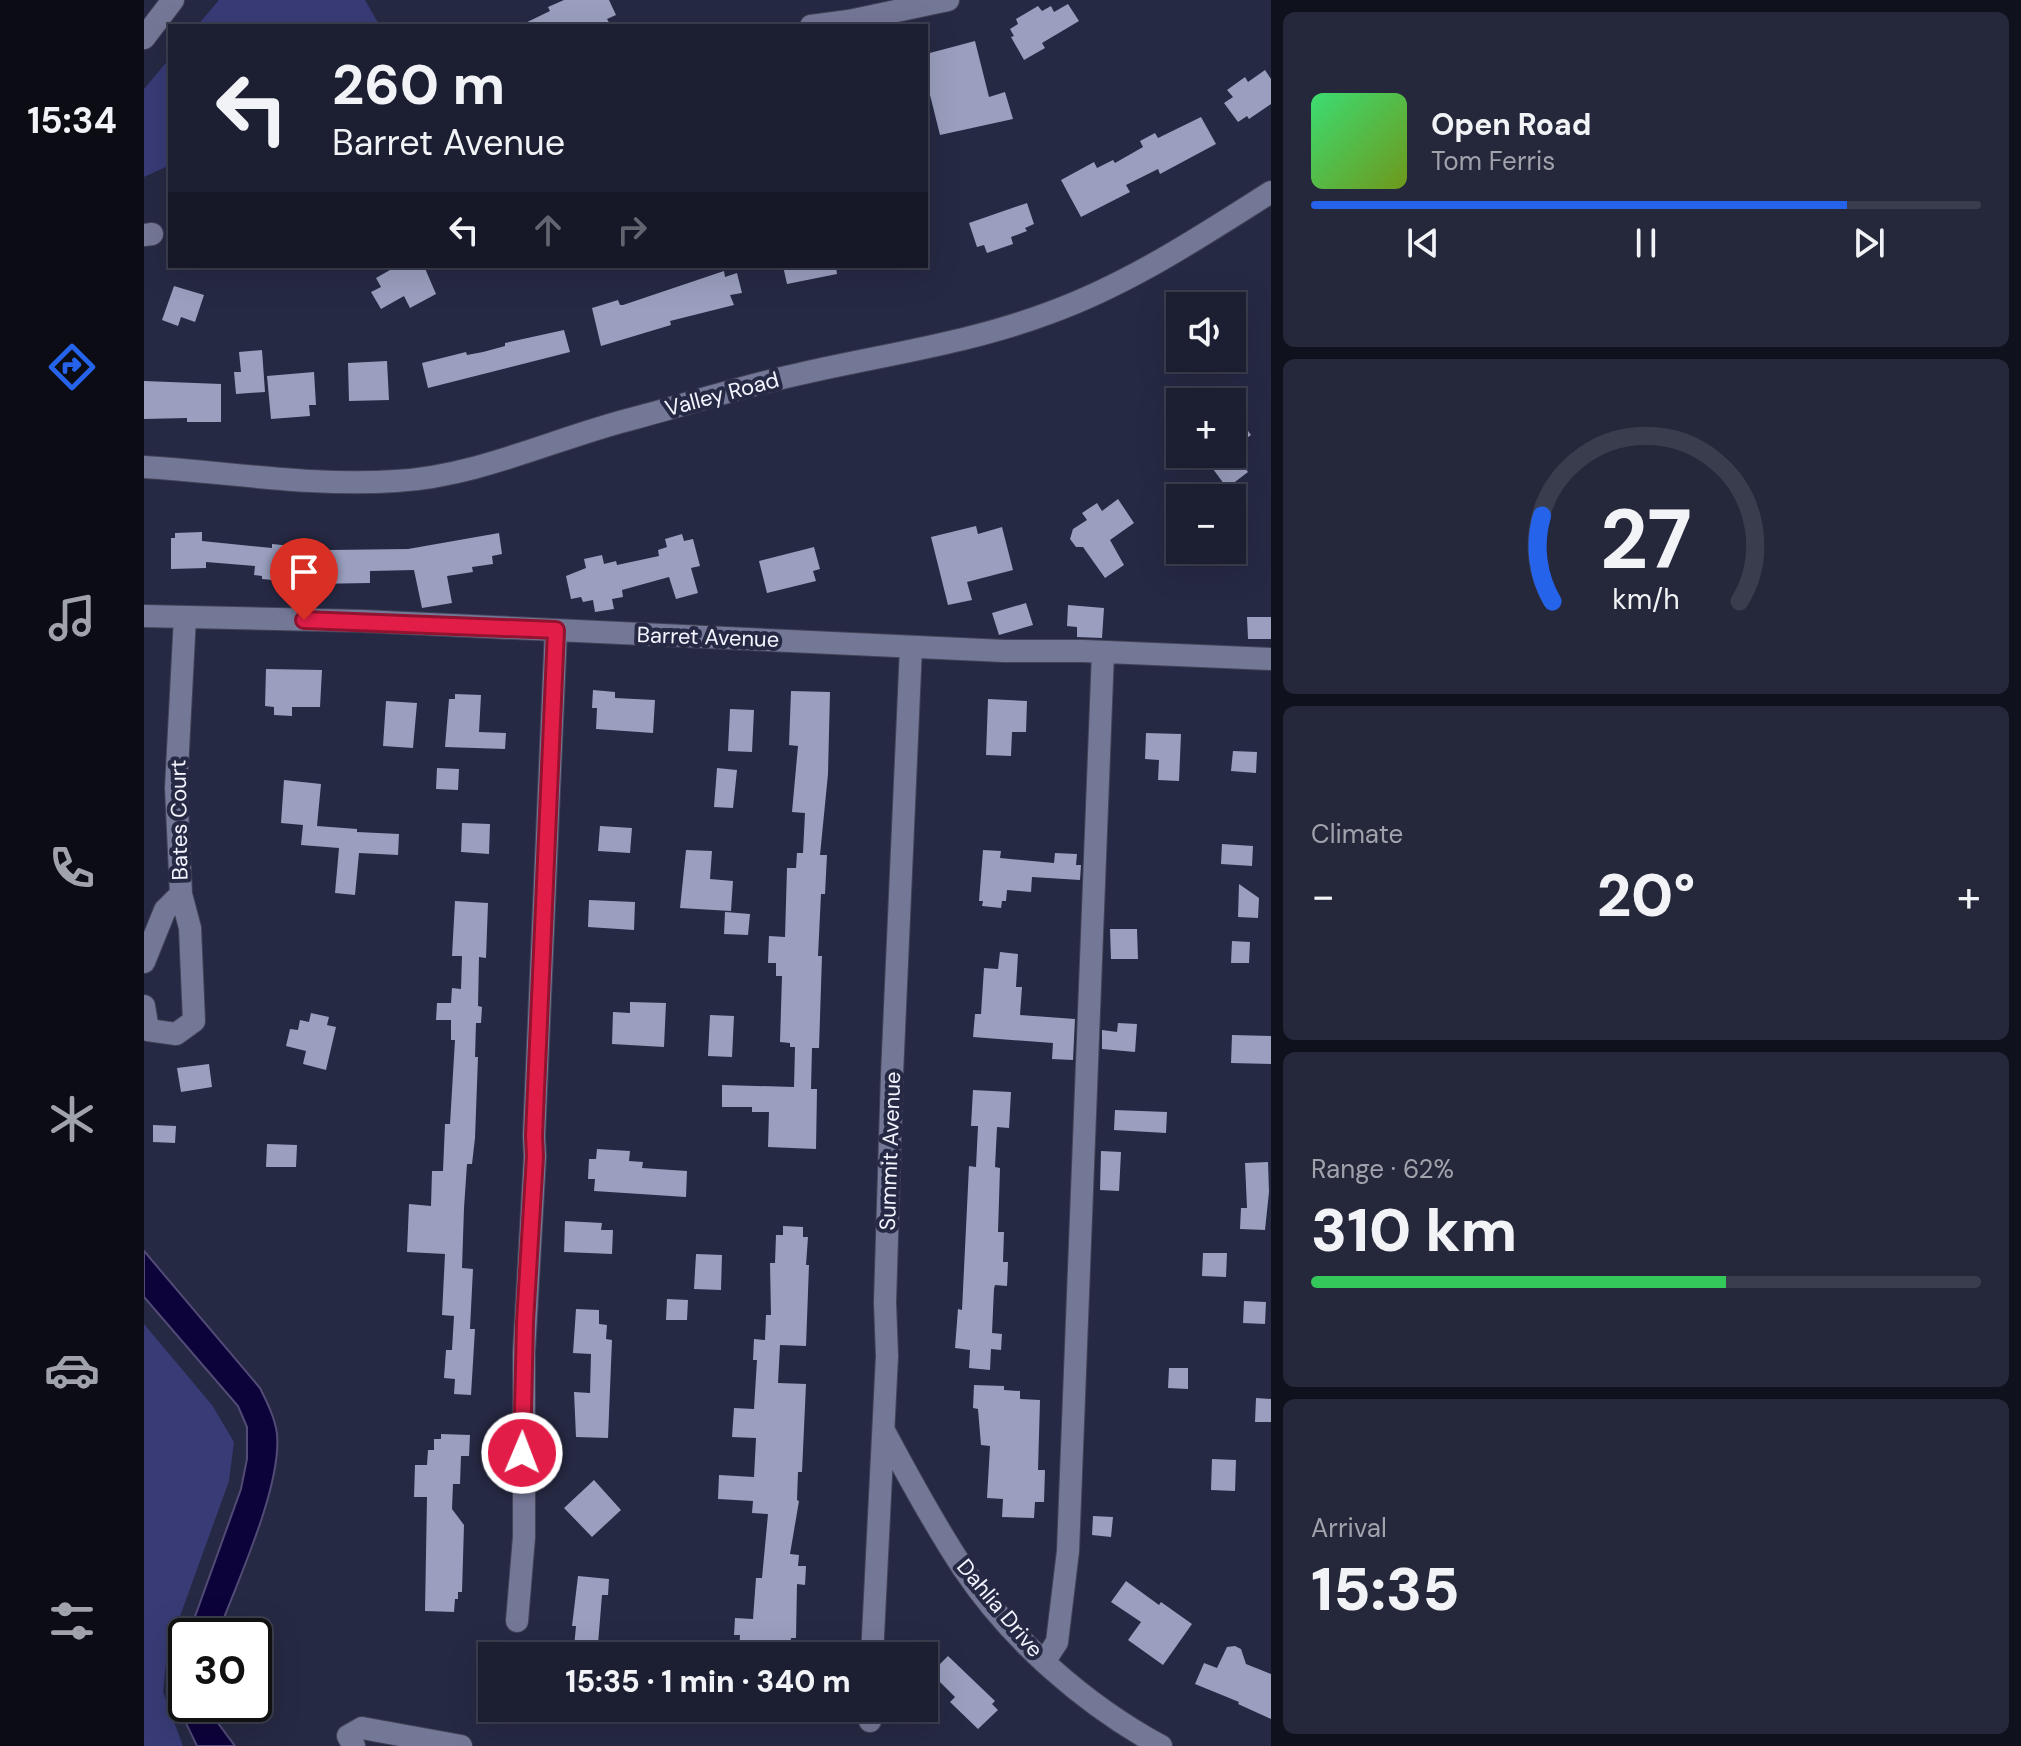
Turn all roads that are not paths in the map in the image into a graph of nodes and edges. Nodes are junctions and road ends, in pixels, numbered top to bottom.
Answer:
1 (173, 0) edge
2 (948, 0) edge
3 (826, 24) edge
4 (144, 38) edge
5 (1271, 192) edge
6 (144, 467) edge
7 (144, 616) edge
8 (185, 617) junction
9 (556, 630) junction
10 (911, 647) junction
11 (1103, 652) junction
12 (1271, 659) edge
13 (181, 894) junction
14 (144, 962) edge
15 (144, 1006) edge
16 (883, 1430) junction
17 (517, 1621) dead end
18 (873, 1642) edge
19 (1044, 1662) junction
20 (354, 1746) edge
21 (461, 1746) edge
22 (1161, 1746) edge

1 - 4 street
2 - 3 street
5 - 6 street, Valley Road
7 - 8 street, Barret Avenue
8 - 9 street, Barret Avenue
8 - 13 street, Bates Court
9 - 10 street, Barret Avenue
9 - 17 street
10 - 11 street, Barret Avenue
10 - 16 street, Summit Avenue
11 - 12 street, Barret Avenue
11 - 19 street
13 - 14 street
13 - 15 street, Bates Court
16 - 18 street, Summit Avenue
16 - 19 street, Dahlia Drive
19 - 22 street, Dahlia Drive
20 - 21 street

